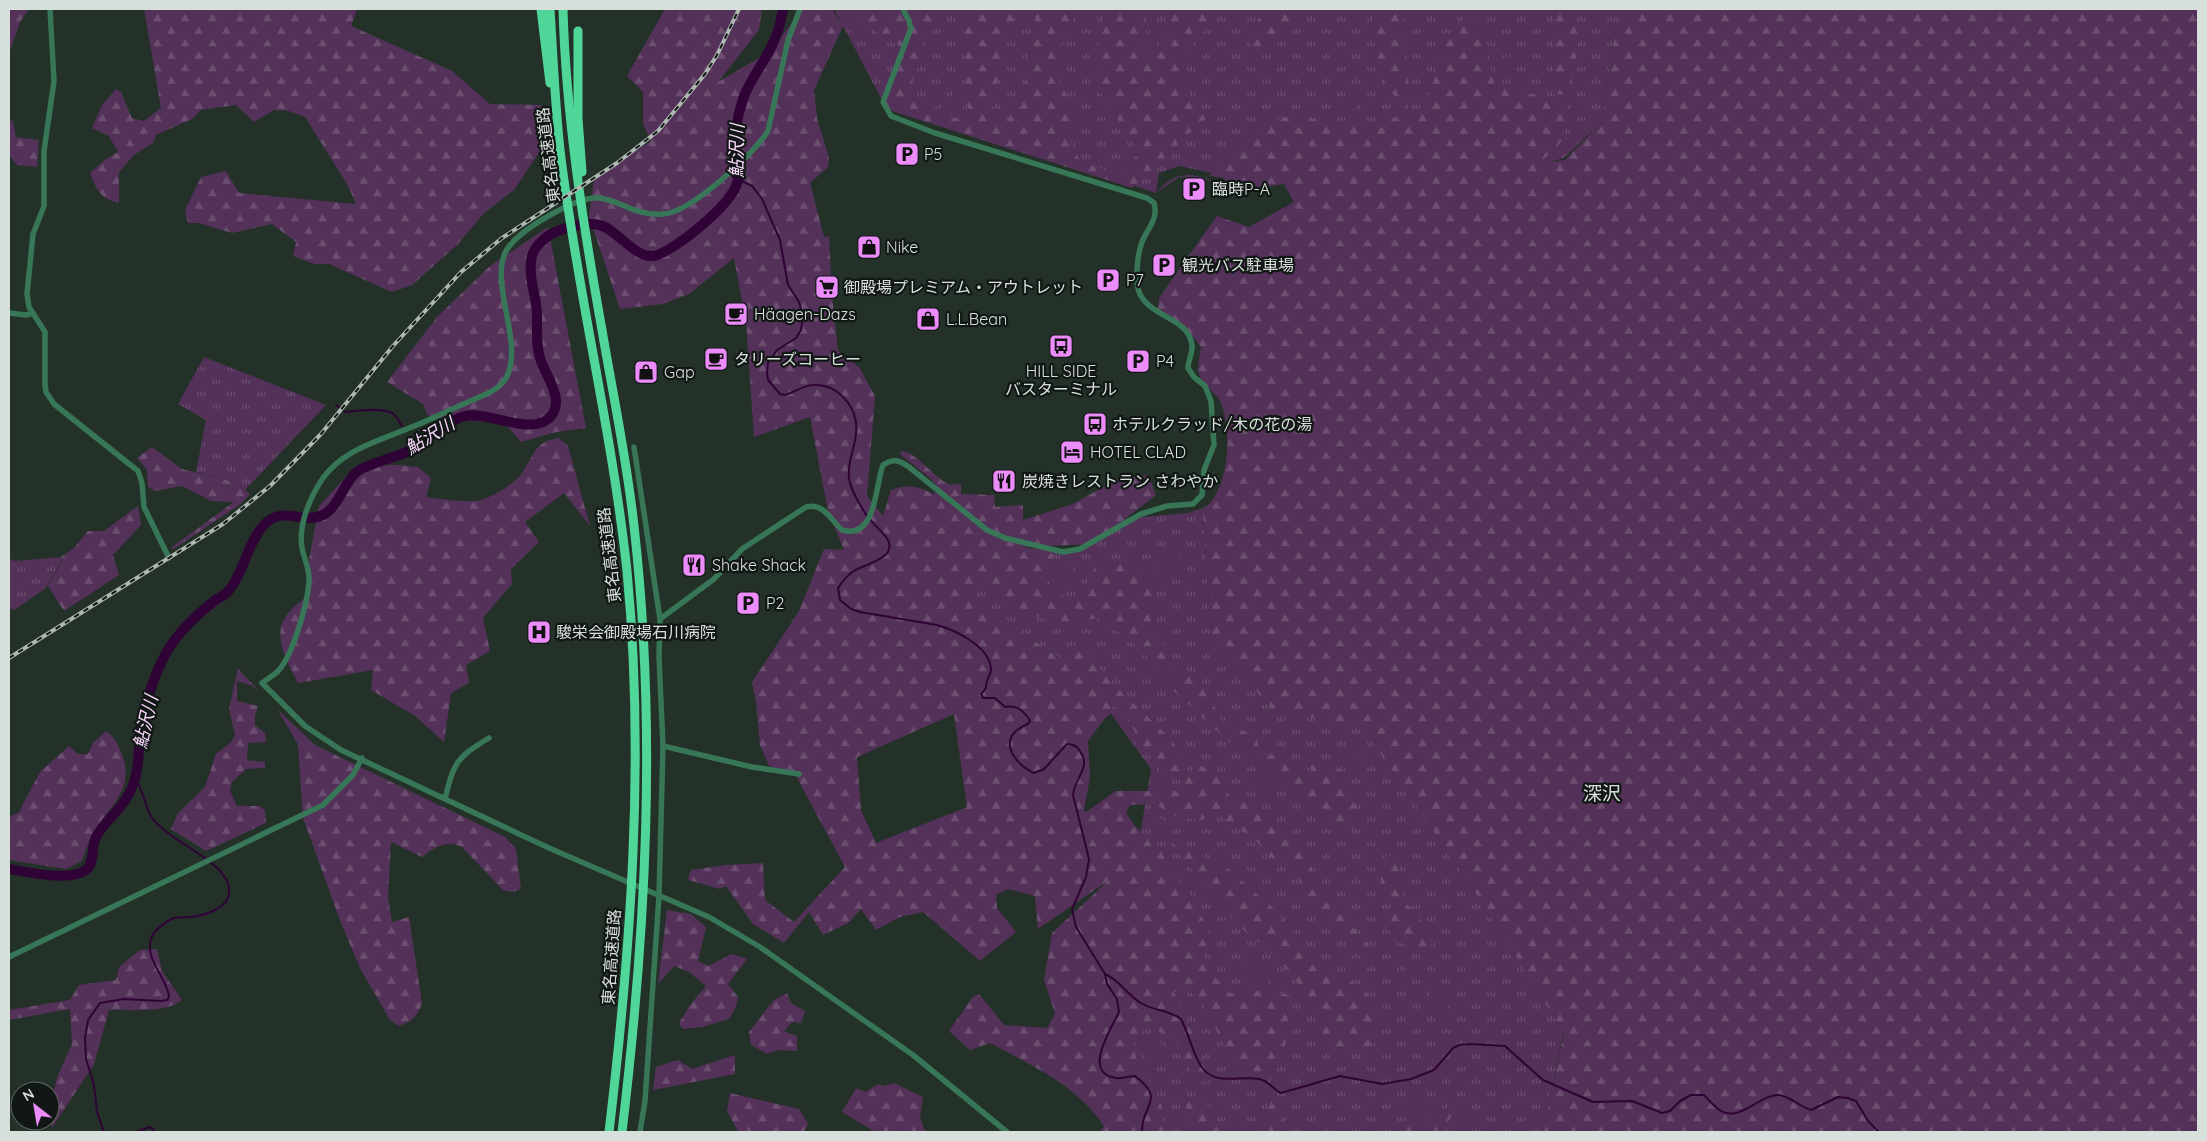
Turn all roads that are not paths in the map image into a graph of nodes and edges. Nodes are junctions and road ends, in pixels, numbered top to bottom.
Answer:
1 (50, 9) edge
2 (541, 9) edge
3 (550, 9) edge
4 (563, 9) edge
5 (800, 9) edge
6 (902, 9) edge
7 (578, 31) dead end
8 (559, 132) junction
9 (577, 150) junction
10 (9, 313) edge
11 (33, 313) junction
12 (634, 448) dead end
13 (170, 558) dead end
14 (660, 619) junction
15 (489, 738) dead end
16 (664, 746) junction
17 (362, 758) junction
18 (799, 774) dead end
19 (446, 799) junction
20 (659, 896) junction
21 (9, 956) edge
22 (609, 1132) edge
23 (622, 1132) edge
24 (640, 1132) edge
25 (1007, 1132) edge

1 - 11 street
2 - 8 highway
3 - 8 highway, 東名高速道路
4 - 9 highway, 東名高速道路
5 - 17 street
6 - 14 street
7 - 9 highway
8 - 22 highway, 東名高速道路
9 - 23 highway, 東名高速道路
10 - 11 street
11 - 13 street
12 - 14 street
14 - 16 street
15 - 19 street
16 - 18 street
16 - 20 street
17 - 19 street
17 - 21 street
19 - 20 street
20 - 24 street
20 - 25 street

